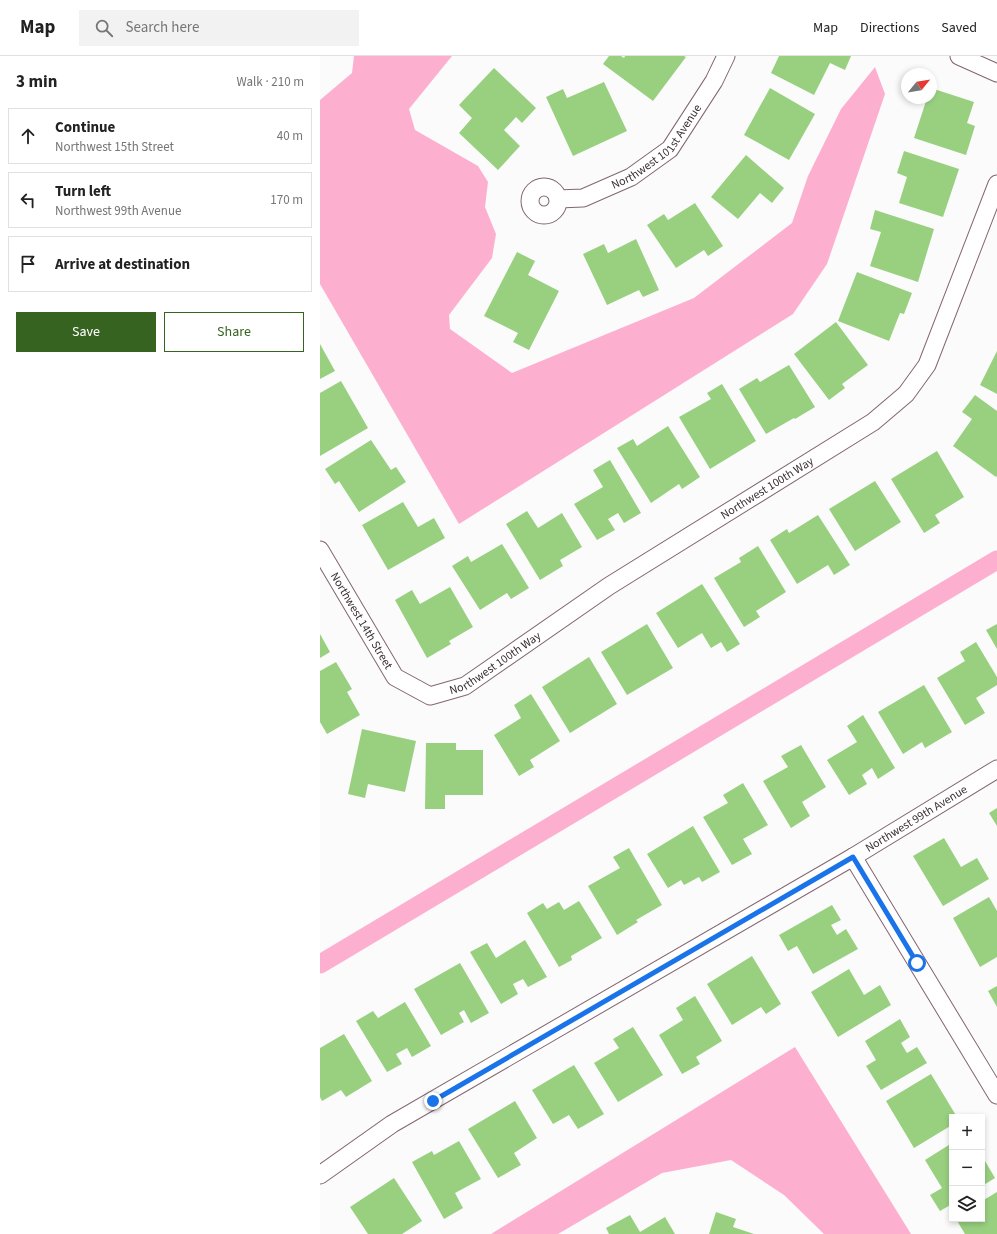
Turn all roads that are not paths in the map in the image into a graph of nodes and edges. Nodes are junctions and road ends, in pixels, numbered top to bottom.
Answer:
1 (726, 56) edge
2 (960, 56) edge
3 (997, 73) edge
4 (997, 184) edge
5 (558, 199) dead end
6 (320, 550) edge
7 (430, 696) joint
8 (997, 769) edge
9 (853, 857) junction
10 (997, 1095) edge
11 (320, 1175) edge

1 - 5 street, Northwest 101st Avenue
2 - 3 street
4 - 7 street, Northwest 100th Way
6 - 7 street, Northwest 14th Street
8 - 9 street, Northwest 99th Avenue
9 - 10 street
9 - 11 street, Northwest 99th Avenue

